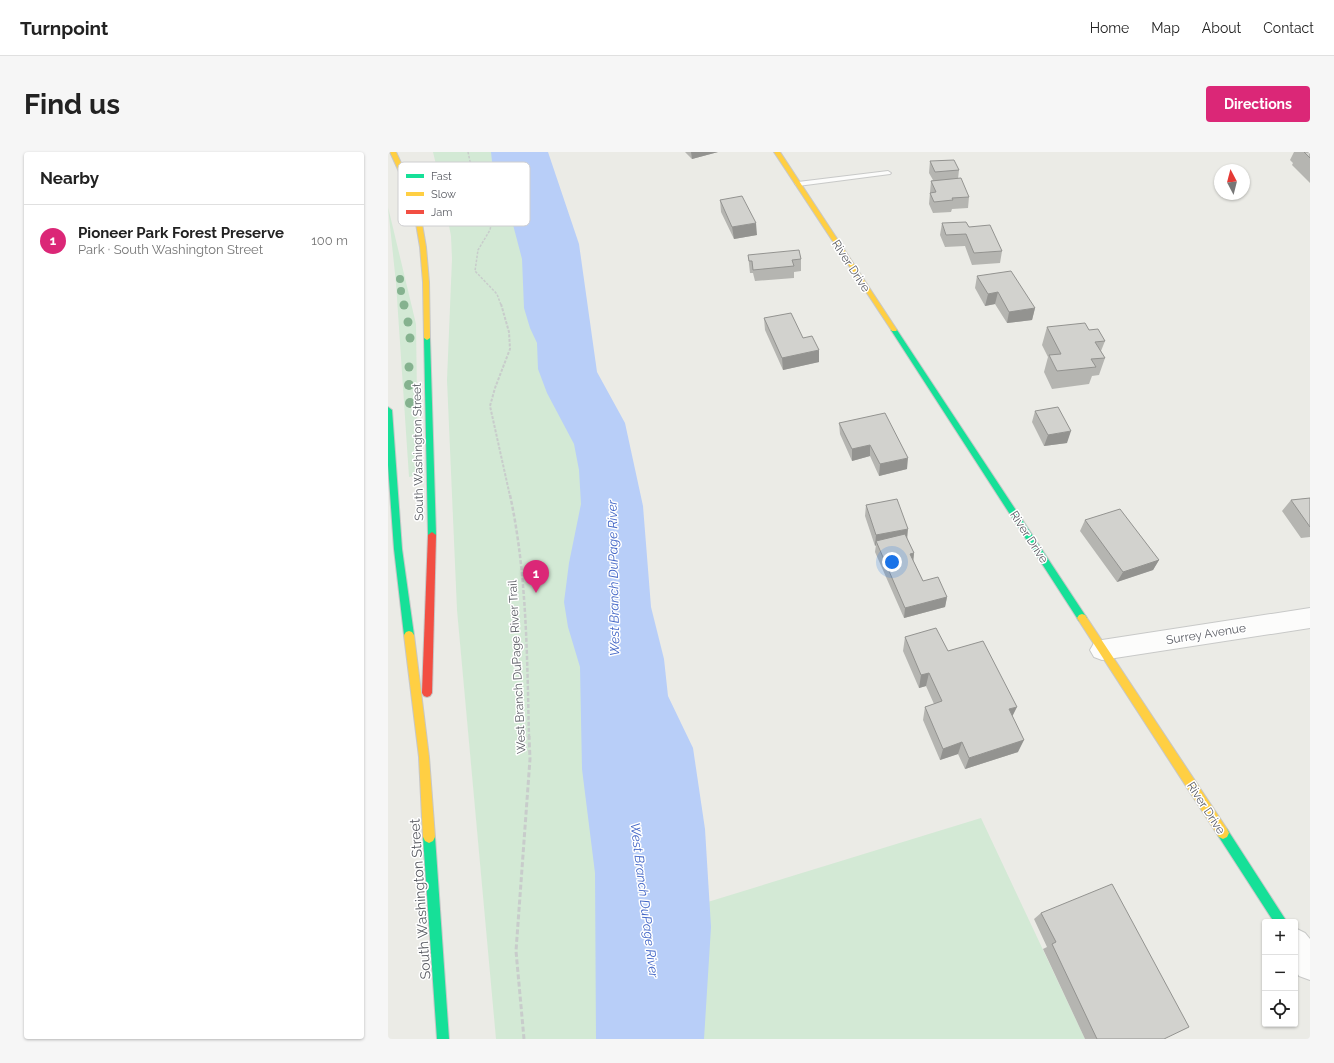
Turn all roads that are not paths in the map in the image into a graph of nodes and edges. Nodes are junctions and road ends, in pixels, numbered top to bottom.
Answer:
1 (393, 152) edge
2 (777, 152) edge
3 (408, 156) dead end
4 (401, 162) edge
5 (398, 165) edge
6 (888, 173) dead end
7 (798, 184) junction
8 (420, 226) edge
9 (388, 410) edge
10 (1310, 618) edge
11 (1102, 650) junction
12 (424, 757) junction
13 (1279, 919) edge
14 (1298, 947) edge
15 (1310, 965) edge
16 (443, 1039) edge

1 - 5 main road, South Washington Street
2 - 7 main road, River Drive
3 - 4 main road
6 - 7 lane
7 - 11 main road, River Drive
8 - 12 main road, South Washington Street
9 - 12 main road, South Washington Street
10 - 11 street, Surrey Avenue
11 - 13 main road, River Drive
12 - 16 main road, South Washington Street
14 - 15 street

